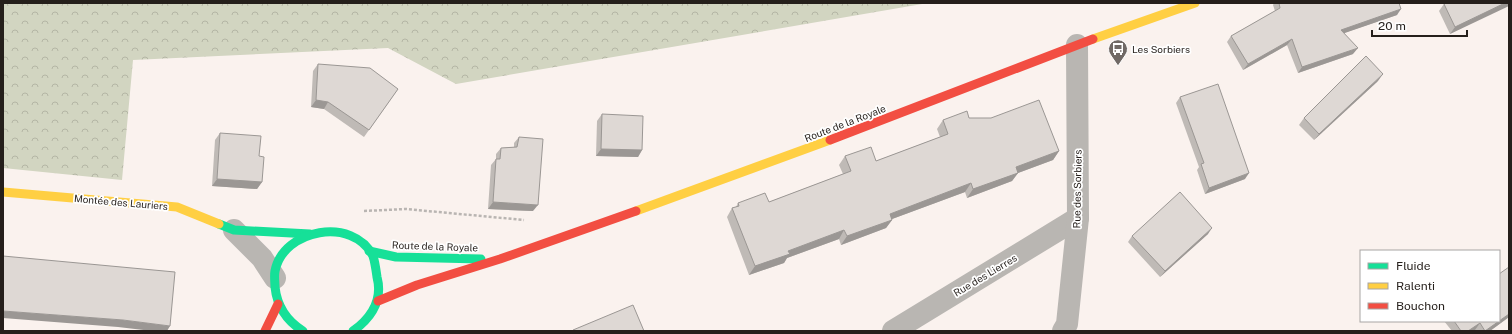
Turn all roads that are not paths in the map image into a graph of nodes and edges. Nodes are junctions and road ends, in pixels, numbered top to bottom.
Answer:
1 (1195, 3) edge
2 (1076, 45) junction
3 (3, 192) edge
4 (1078, 218) junction
5 (234, 230) junction
6 (310, 234) junction
7 (369, 251) junction
8 (500, 259) junction
9 (275, 278) junction
10 (378, 301) junction
11 (278, 304) junction
12 (265, 331) edge
13 (304, 331) edge
14 (353, 331) edge
15 (893, 331) edge
16 (1063, 331) edge

1 - 2 main road, Route de la Royale
2 - 4 street, Rue des Sorbiers
2 - 8 main road, Route de la Royale
3 - 5 main road, Montée des Lauriers
4 - 15 street, Rue des Lierres
4 - 16 street, Rue des Sorbiers
5 - 6 main road, Montée des Lauriers
5 - 9 street, Montée des Lauriers
6 - 7 main road
6 - 9 main road
7 - 8 main road, Route de la Royale
7 - 10 main road
8 - 10 main road, Route de la Royale
9 - 11 main road
10 - 14 main road
11 - 12 main road
11 - 13 main road

